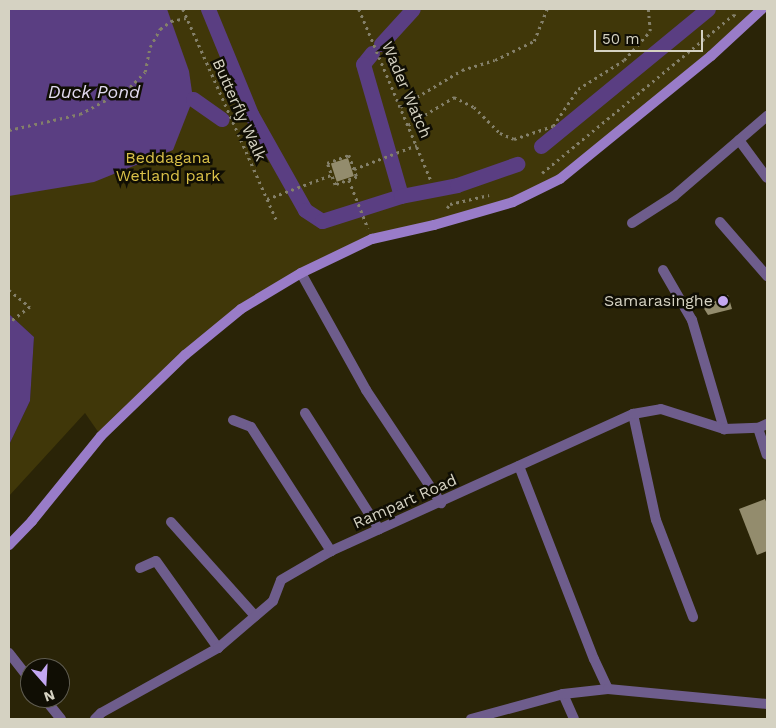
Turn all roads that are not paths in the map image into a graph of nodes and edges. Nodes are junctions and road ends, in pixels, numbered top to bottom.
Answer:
1 (762, 9) edge
2 (767, 116) edge
3 (739, 140) junction
4 (767, 178) edge
5 (720, 222) dead end
6 (632, 223) dead end
7 (663, 270) dead end
8 (300, 273) junction
9 (767, 276) edge
10 (305, 413) dead end
11 (633, 414) junction
12 (233, 420) dead end
13 (762, 426) edge
14 (724, 429) junction
15 (767, 455) edge
16 (520, 466) junction
17 (441, 503) junction
18 (170, 522) dead end
19 (380, 529) junction
20 (9, 545) edge
21 (331, 552) junction
22 (140, 568) dead end
23 (255, 616) junction
24 (694, 617) dead end
25 (218, 648) junction
26 (9, 653) edge
27 (20, 667) edge
28 (608, 689) junction
29 (563, 694) junction
30 (767, 704) edge
31 (52, 708) edge
32 (61, 719) edge
33 (95, 719) edge
34 (471, 719) edge
35 (574, 719) edge

1 - 8 street
2 - 3 street
3 - 4 street
3 - 6 street
5 - 9 street
7 - 14 street
8 - 17 street
8 - 20 street
10 - 19 street
11 - 14 street, Rampart Road
11 - 16 street, Rampart Road
11 - 24 street
12 - 21 street
13 - 14 street, Rampart Road
13 - 15 street
16 - 17 street, Rampart Road
16 - 28 street
17 - 19 street, Rampart Road
18 - 23 street
19 - 21 street, Rampart Road
21 - 23 street, Rampart Road
22 - 25 street
23 - 25 street, Rampart Road
25 - 33 street, Rampart Road
26 - 27 street
28 - 29 street
28 - 30 street
29 - 34 street
29 - 35 street
31 - 32 street

